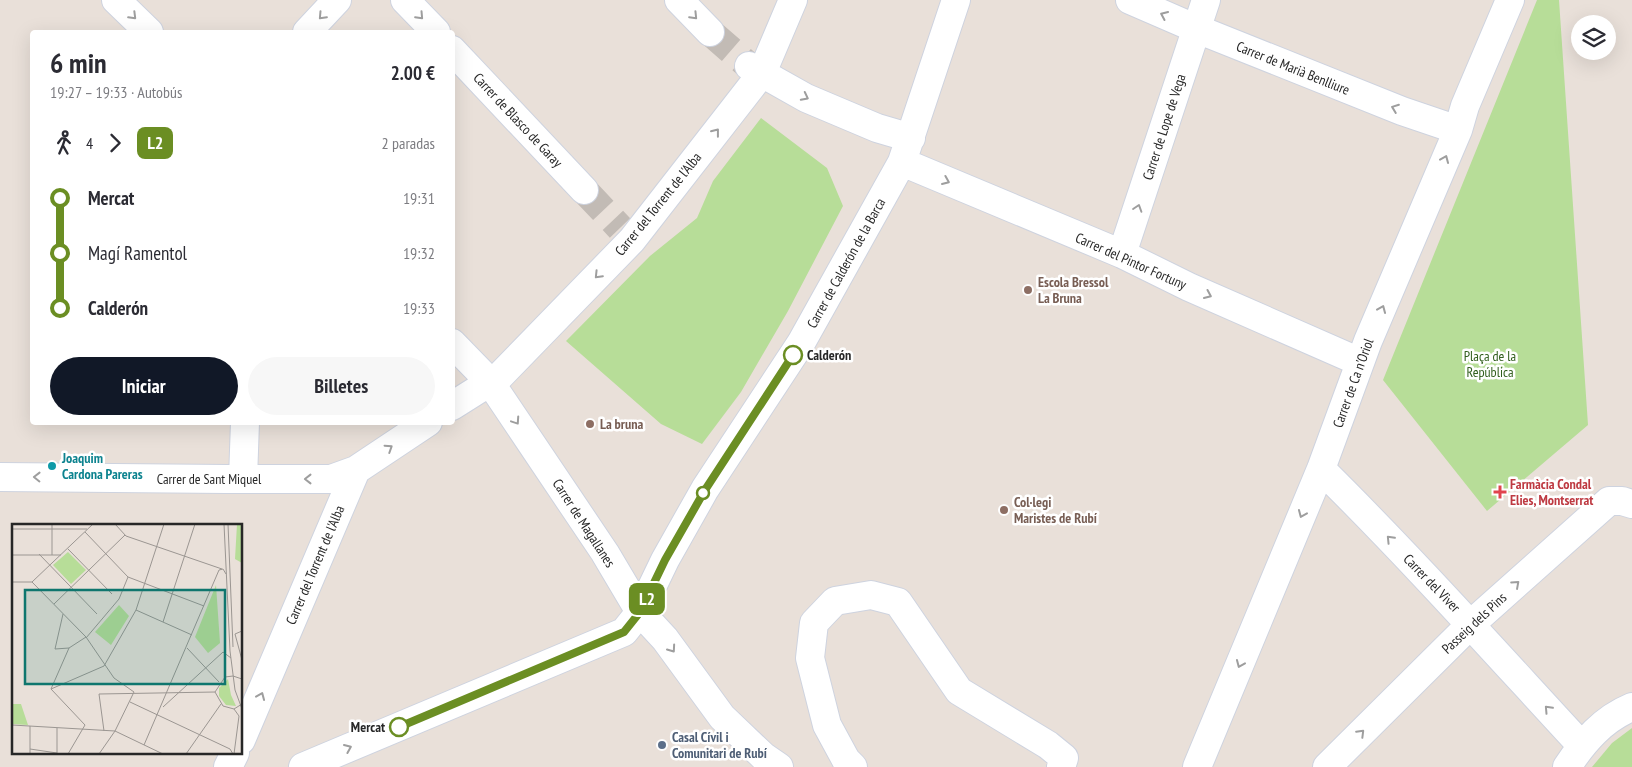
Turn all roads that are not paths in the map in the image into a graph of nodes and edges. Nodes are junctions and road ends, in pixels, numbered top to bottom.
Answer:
1 (116, 0) edge
2 (337, 0) edge
3 (405, 0) edge
4 (679, 0) edge
5 (793, 0) edge
6 (956, 0) edge
7 (1130, 0) edge
8 (1206, 0) edge
9 (1510, 0) edge
10 (1196, 29) junction
11 (147, 30) edge
12 (309, 30) edge
13 (434, 30) edge
14 (710, 32) tunnel mouth
15 (455, 53) edge
16 (756, 70) junction
17 (1458, 130) junction
18 (906, 150) junction
19 (584, 190) tunnel mouth
20 (1122, 254) junction
21 (455, 346) edge
22 (1360, 362) junction
23 (491, 383) junction
24 (455, 404) edge
25 (245, 425) edge
26 (424, 425) edge
27 (1321, 469) junction
28 (356, 470) junction
29 (0, 477) edge
30 (243, 479) junction
31 (1632, 504) edge
32 (640, 612) junction
33 (1471, 624) junction
34 (1632, 707) edge
35 (242, 738) edge
36 (1581, 744) junction
37 (234, 754) edge
38 (228, 767) edge
39 (303, 767) edge
40 (779, 767) edge
41 (853, 767) edge
42 (1061, 767) edge
43 (1197, 767) edge
44 (1327, 767) edge
45 (1567, 767) edge

1 -> 11 street
2 -> 12 street
3 -> 13 street
4 -> 14 street
5 - 16 street, Carrer del Torrent de l'Alba
6 - 18 street, Carrer de Calderón de la Barca
10 -> 7 street, Carrer de Marià Benlliure
8 - 10 street, Carrer de Lope de Vega
9 - 17 street, Carrer de Ca n'Oriol
17 -> 10 street, Carrer de Marià Benlliure
20 -> 10 street, Carrer de Lope de Vega
15 - 19 street, Carrer de Blasco de Garay
16 -> 18 street, Carrer del Pintor Fortuny
16 - 23 street, Carrer del Torrent de l'Alba
22 -> 17 street, Carrer de Ca n'Oriol
18 -> 20 street, Carrer del Pintor Fortuny
18 - 32 street, Carrer de Calderón de la Barca
20 -> 22 street, Carrer del Pintor Fortuny
21 - 23 street, Carrer de Magallanes
22 - 27 street, Carrer de Ca n'Oriol
23 - 24 street, Carrer del Torrent de l'Alba
23 -> 32 street, Carrer de Magallanes
25 - 30 street
28 -> 26 street
33 -> 27 street, Carrer del Viver
27 -> 43 street, Carrer de Ca n'Oriol
28 -> 30 street, Carrer de Sant Miquel
35 -> 28 street, Carrer del Torrent de l'Alba
30 -> 29 street, Carrer de Sant Miquel
33 -> 31 street, Passeig dels Pins
39 -> 32 street, Carrer de Calderón de la Barca
32 -> 40 street, Carrer de Magallanes
36 -> 33 street, Carrer del Viver
44 -> 33 street, Passeig dels Pins
34 - 36 street
36 - 45 street
37 - 38 street
41 - 42 street

